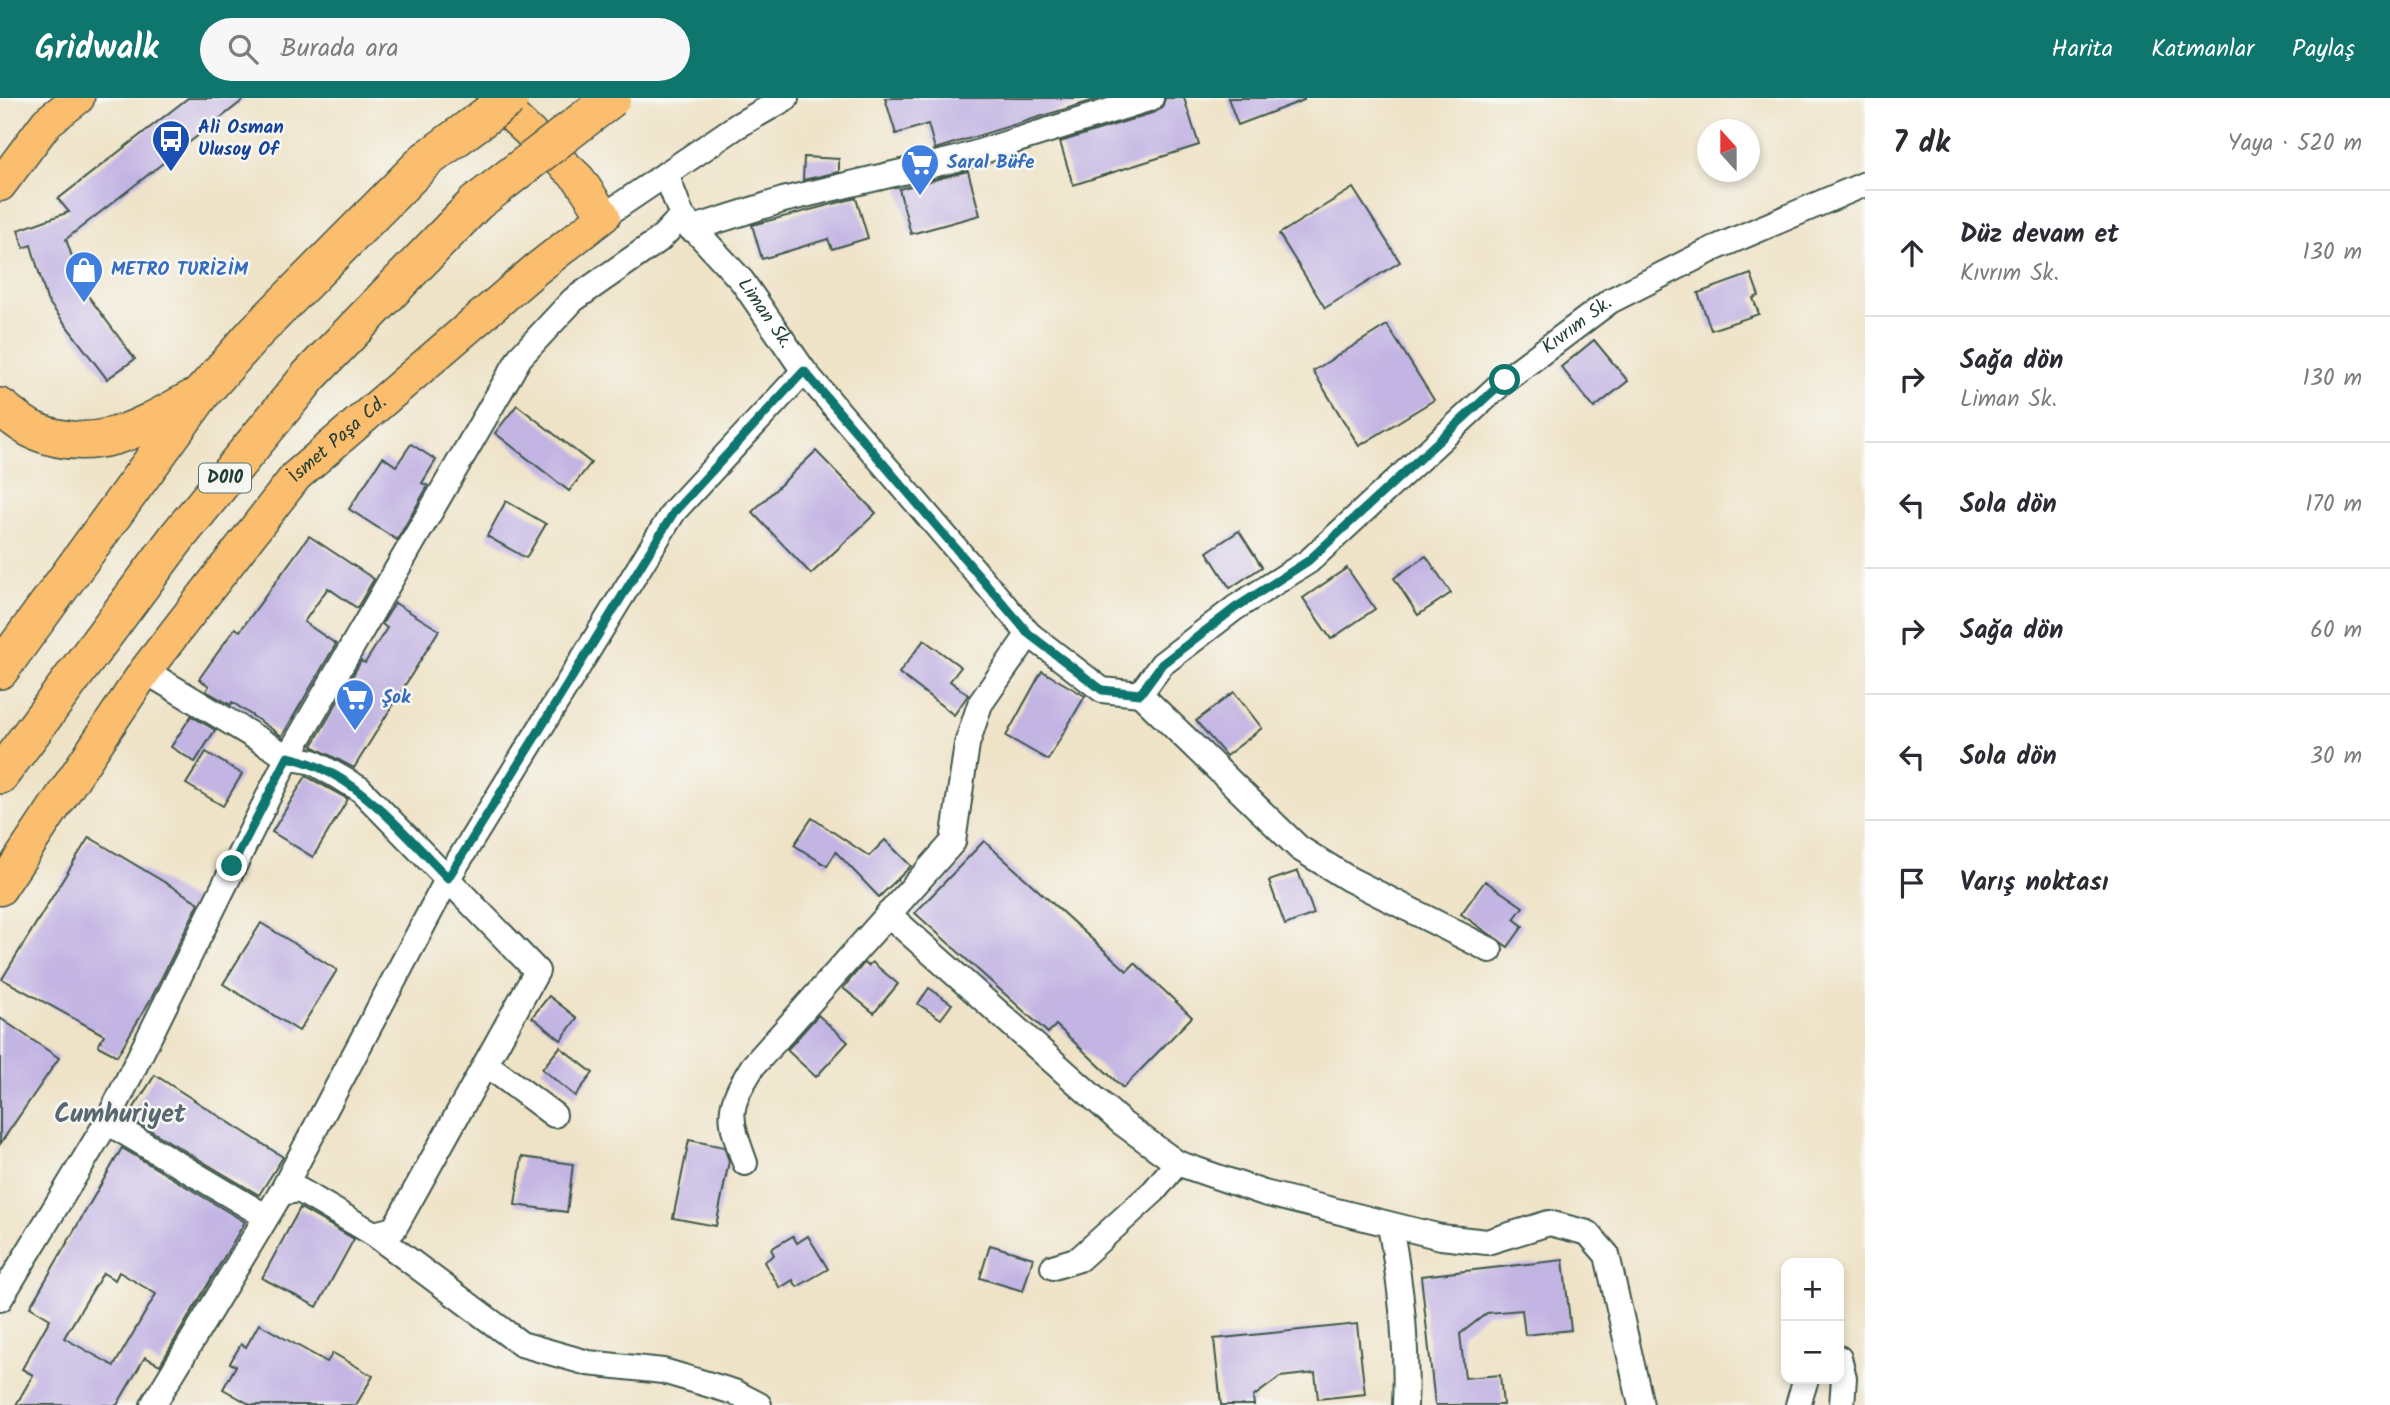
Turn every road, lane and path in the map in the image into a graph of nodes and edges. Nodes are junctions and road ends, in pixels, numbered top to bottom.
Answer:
1 (78, 98) edge
2 (493, 98) edge
3 (510, 98) edge
4 (611, 98) edge
5 (786, 98) edge
6 (1151, 98) edge
7 (666, 174) junction
8 (1865, 184) edge
9 (0, 185) edge
10 (604, 216) junction
11 (687, 222) junction
12 (804, 371) junction
13 (202, 393) junction
14 (0, 407) edge
15 (1029, 634) junction
16 (0, 670) edge
17 (145, 671) junction
18 (1140, 694) junction
19 (288, 757) junction
20 (0, 775) edge
21 (448, 878) junction
22 (0, 889) edge
23 (888, 914) junction
24 (1490, 950) dead end
25 (486, 1064) junction
26 (554, 1115) dead end
27 (107, 1122) junction
28 (745, 1163) dead end
29 (1177, 1163) junction
30 (281, 1192) junction
31 (264, 1216) junction
32 (1390, 1225) junction
33 (374, 1234) junction
34 (1054, 1267) dead end
35 (0, 1299) edge
36 (1804, 1384) edge
37 (1844, 1384) edge
38 (153, 1405) edge
39 (759, 1405) edge
40 (1405, 1405) edge
41 (1641, 1405) edge
42 (1798, 1405) edge
43 (1842, 1405) edge

1 - 9 main road
2 - 10 main road
3 - 13 highway, bridge
4 - 20 highway, D010, bridge
5 - 7 street, İsmet Paşa Cd.
6 - 11 street
7 - 10 street, İsmet Paşa Cd.
7 - 11 street
8 - 18 street, Kıvrım Sk.
10 - 17 main road, İsmet Paşa Cd.
11 - 12 street, Liman Sk.
11 - 19 street
12 - 15 street, Liman Sk.
12 - 21 street
13 - 14 highway
13 - 16 highway
15 - 18 street, Liman Sk.
15 - 23 street
17 - 19 street
17 - 22 main road, İsmet Paşa Cd.
18 - 24 street
19 - 21 street
19 - 27 street
21 - 25 street
21 - 30 street
23 - 28 street
23 - 29 street
25 - 26 street
25 - 33 street
27 - 31 street
27 - 35 street
29 - 32 street
29 - 34 street
30 - 31 street
30 - 33 street
31 - 38 street
32 - 40 street
32 - 41 street
33 - 39 street
36 - 42 street
37 - 43 street

